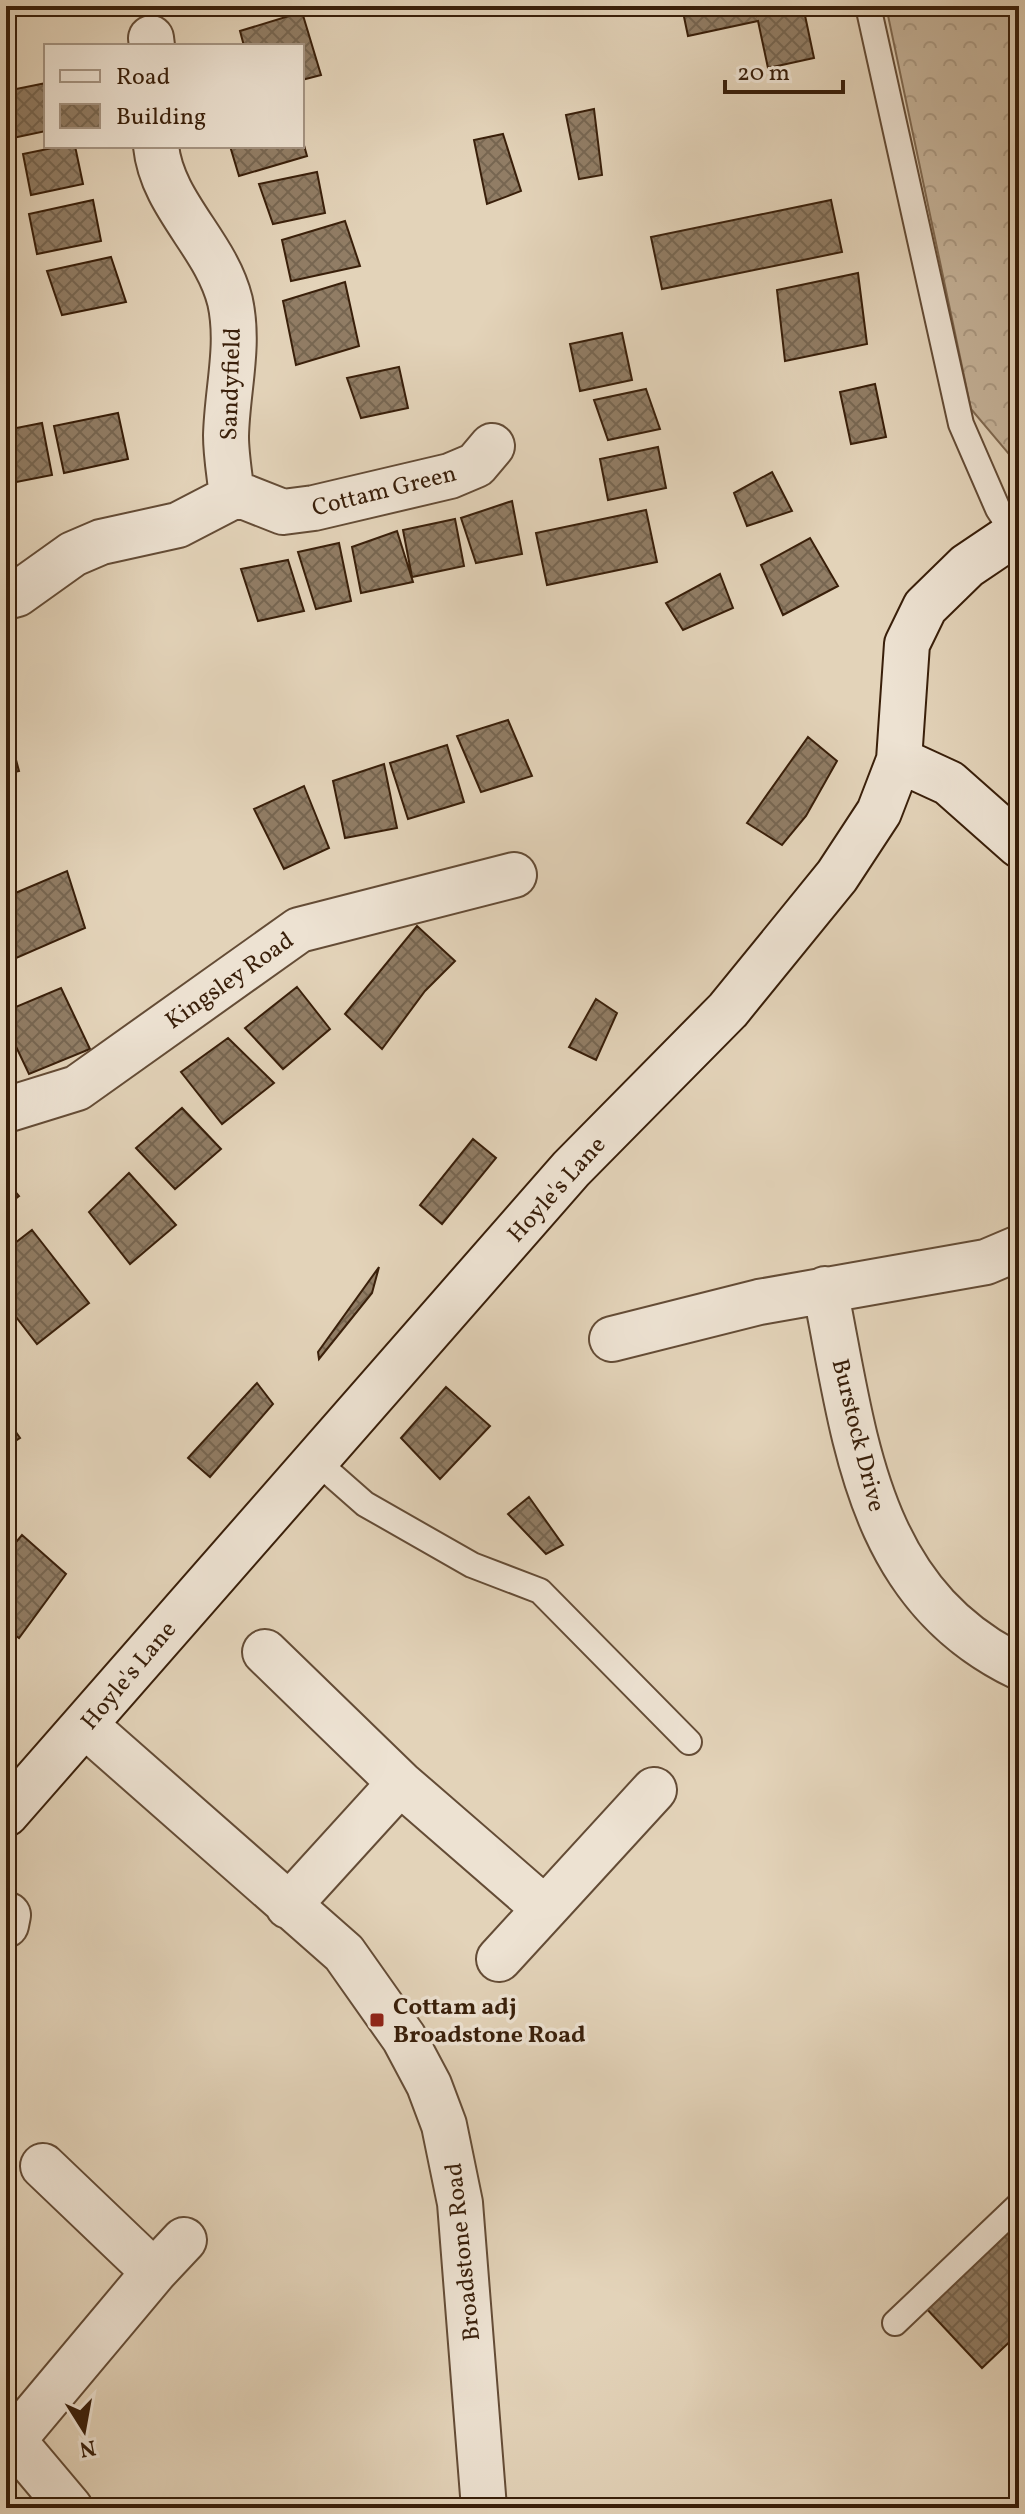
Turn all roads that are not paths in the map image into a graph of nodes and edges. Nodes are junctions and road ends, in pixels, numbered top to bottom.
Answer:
1 (868, 6) edge
2 (156, 148) edge
3 (492, 446) dead end
4 (232, 497) junction
5 (1016, 532) edge
6 (6, 597) edge
7 (899, 760) junction
8 (1019, 845) edge
9 (514, 875) dead end
10 (6, 1110) edge
11 (1019, 1248) edge
12 (825, 1289) junction
13 (612, 1339) dead end
14 (315, 1460) junction
15 (265, 1652) dead end
16 (1019, 1667) edge
17 (86, 1726) junction
18 (689, 1742) dead end
19 (400, 1783) junction
20 (654, 1790) dead end
21 (6, 1814) edge
22 (288, 1906) junction
23 (544, 1908) junction
24 (499, 1959) dead end
25 (43, 2166) dead end
26 (1019, 2205) edge
27 (184, 2240) dead end
28 (154, 2272) junction
29 (895, 2323) dead end
30 (10, 2436) edge
31 (70, 2508) edge
32 (484, 2508) edge

1 - 5 lane
2 - 4 street, Sandyfield
3 - 4 street, Cottam Green
4 - 6 street
5 - 7 street, Hoyle's Lane
7 - 8 street
7 - 14 street, Hoyle's Lane
9 - 10 street, Kingsley Road
11 - 12 street
12 - 13 street
12 - 16 street, Burstock Drive
14 - 17 street, Hoyle's Lane
14 - 18 lane
15 - 19 street
17 - 21 street, Hoyle's Lane
17 - 22 street, Broadstone Road
19 - 22 street
19 - 23 street
20 - 23 street
22 - 32 street, Broadstone Road
23 - 24 street
25 - 28 street
26 - 29 lane
27 - 28 street
28 - 30 street
30 - 31 street

